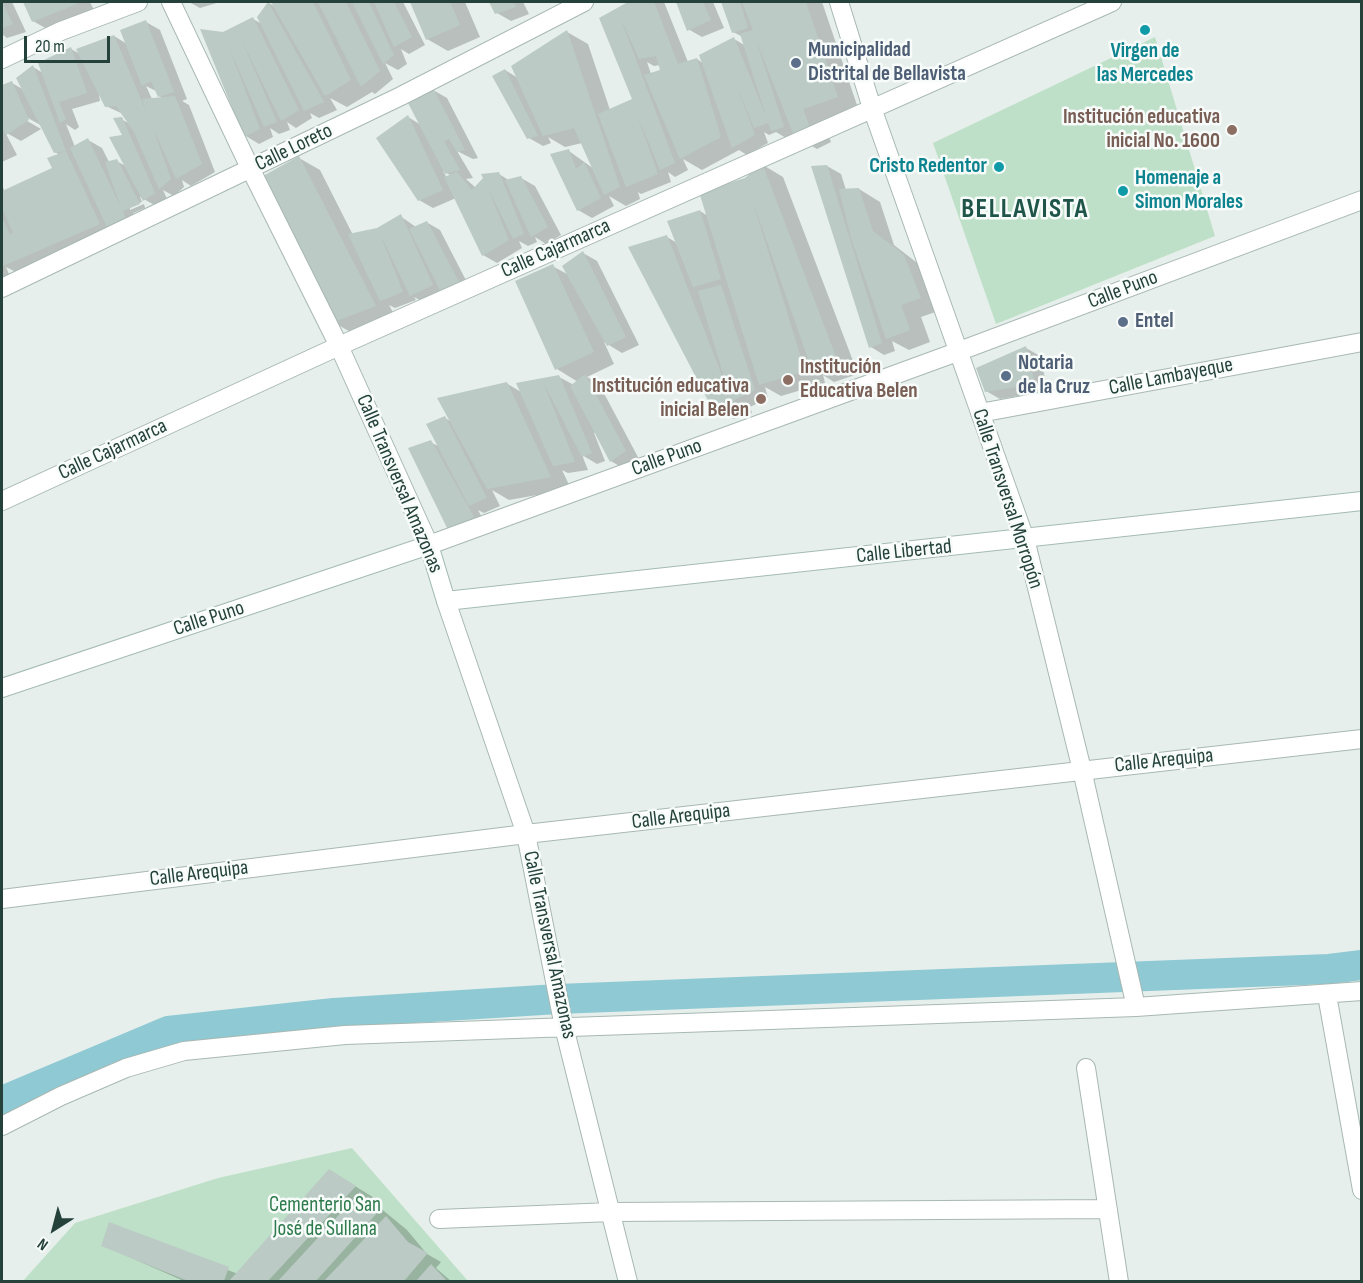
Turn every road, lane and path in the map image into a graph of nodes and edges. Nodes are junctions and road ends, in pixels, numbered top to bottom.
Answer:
1 (138, 2) edge
2 (171, 2) edge
3 (584, 2) edge
4 (839, 2) edge
5 (1112, 2) edge
6 (2, 59) edge
7 (872, 108) junction
8 (251, 170) junction
9 (1362, 200) edge
10 (2, 288) edge
11 (1362, 342) edge
12 (339, 346) junction
13 (957, 352) junction
14 (980, 413) junction
15 (2, 501) edge
16 (1362, 501) edge
17 (1025, 539) junction
18 (429, 545) junction
19 (446, 601) junction
20 (2, 688) edge
21 (1362, 739) edge
22 (1082, 771) junction
23 (526, 834) junction
24 (2, 898) edge
25 (1362, 991) edge
26 (1328, 995) junction
27 (1136, 1007) junction
28 (564, 1027) junction
29 (1086, 1068) dead end
30 (2, 1126) edge
31 (1362, 1190) edge
32 (1108, 1209) junction
33 (611, 1212) junction
34 (439, 1220) dead end
35 (628, 1281) edge
36 (1119, 1281) edge

1 - 6 street
2 - 8 street, Calle Transversal Amazonas
3 - 8 street, Calle Loreto
4 - 7 street, Calle Transversal Morropón
5 - 7 street, Calle Cajarmarca
7 - 12 street, Calle Cajarmarca
7 - 13 street, Calle Transversal Morropón
8 - 10 street, Calle Loreto
8 - 12 street, Calle Transversal Amazonas
9 - 13 street, Calle Puno
11 - 14 street, Calle Lambayeque
12 - 15 street, Calle Cajarmarca
12 - 18 street, Calle Transversal Amazonas
13 - 14 street, Calle Transversal Morropón
13 - 18 street, Calle Puno
14 - 17 street, Calle Transversal Morropón
16 - 17 street, Calle Libertad
17 - 19 street, Calle Libertad
17 - 22 street, Calle Transversal Morropón
18 - 19 street, Calle Transversal Amazonas
18 - 20 street, Calle Puno
19 - 23 street, Calle Transversal Amazonas
21 - 22 street, Calle Arequipa
22 - 23 street, Calle Arequipa
22 - 27 street, Calle Transversal Morropón
23 - 24 street, Calle Arequipa
23 - 28 street, Calle Transversal Amazonas
25 - 26 street
26 - 27 street
26 - 31 street
27 - 28 street
28 - 30 street
28 - 33 street, Calle Transversal Amazonas
29 - 32 street
32 - 33 street
32 - 36 street
33 - 34 street
33 - 35 street, Calle Transversal Amazonas

